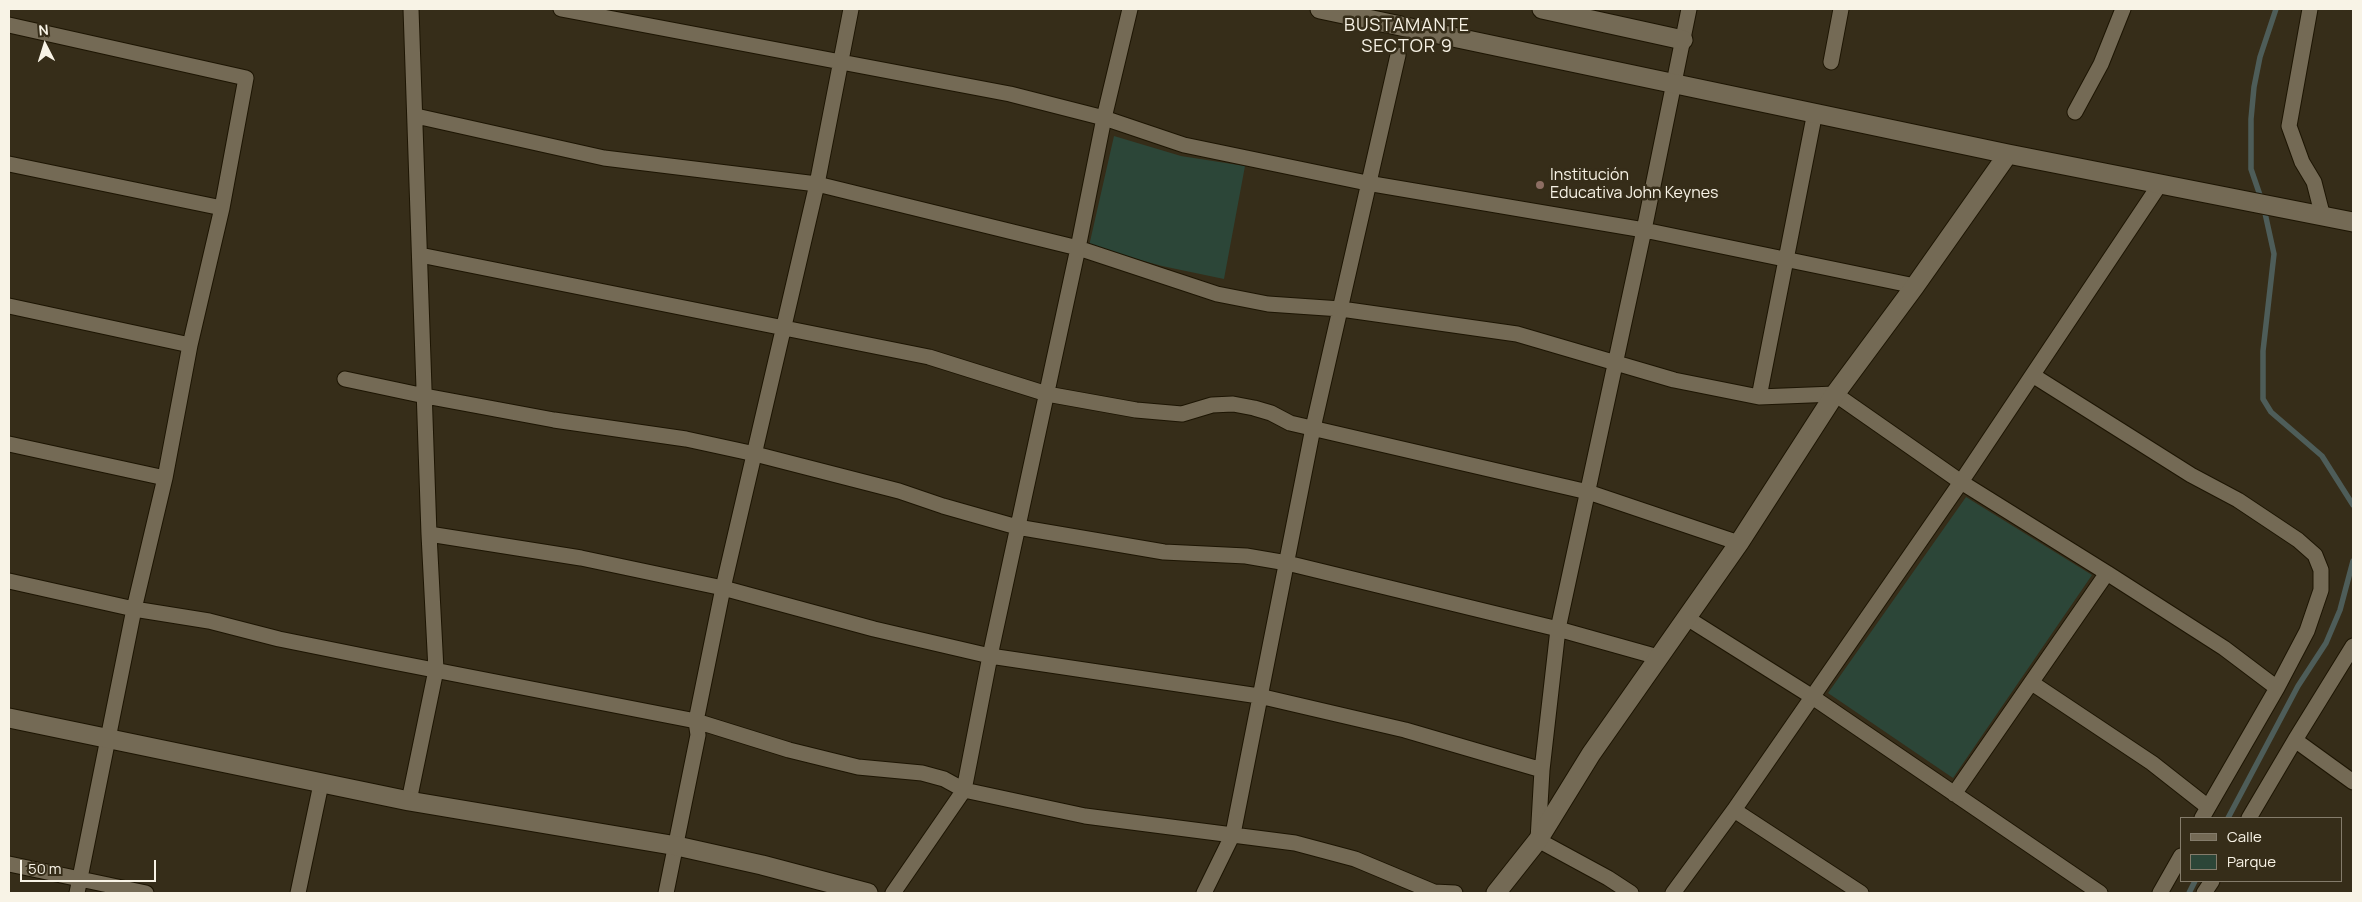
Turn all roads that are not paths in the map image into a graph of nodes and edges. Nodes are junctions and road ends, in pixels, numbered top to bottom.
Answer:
1 (411, 9) edge
2 (851, 9) edge
3 (1130, 9) edge
4 (1320, 9) edge
5 (1542, 9) edge
6 (1689, 9) edge
7 (1841, 9) edge
8 (2122, 9) edge
9 (2310, 9) edge
10 (568, 10) edge
11 (9, 25) edge
12 (1683, 40) junction
13 (1398, 55) dead end
14 (840, 62) junction
15 (1831, 62) dead end
16 (1675, 82) junction
17 (1815, 112) junction
18 (2075, 112) dead end
19 (416, 116) junction
20 (1104, 118) junction
21 (2008, 154) junction
22 (9, 164) edge
23 (1367, 183) junction
24 (817, 184) junction
25 (2160, 184) junction
26 (222, 208) junction
27 (2323, 217) junction
28 (2353, 222) edge
29 (1644, 230) junction
30 (1078, 248) junction
31 (420, 255) junction
32 (1785, 261) junction
33 (1915, 286) junction
34 (9, 306) edge
35 (1341, 309) junction
36 (782, 326) junction
37 (190, 344) junction
38 (1616, 362) junction
39 (2034, 376) junction
40 (345, 379) dead end
41 (1047, 394) junction
42 (1835, 394) junction
43 (425, 396) junction
44 (1758, 397) junction
45 (1313, 428) junction
46 (9, 444) edge
47 (754, 454) junction
48 (165, 478) junction
49 (1961, 482) junction
50 (1588, 492) junction
51 (1017, 527) junction
52 (429, 534) junction
53 (1739, 543) junction
54 (1287, 563) junction
55 (2107, 573) junction
56 (9, 581) edge
57 (723, 588) junction
58 (134, 609) junction
59 (1687, 618) junction
60 (1558, 629) junction
61 (2353, 646) edge
62 (990, 656) junction
63 (1658, 657) junction
64 (436, 670) junction
65 (2032, 683) junction
66 (2277, 688) junction
67 (1260, 696) junction
68 (1811, 696) junction
69 (9, 718) edge
70 (696, 721) junction
71 (107, 740) junction
72 (2295, 740) junction
73 (1542, 770) junction
74 (2353, 782) edge
75 (321, 784) junction
76 (964, 790) junction
77 (1954, 794) junction
78 (409, 801) junction
79 (1734, 810) junction
80 (2205, 812) edge
81 (2250, 817) edge
82 (1234, 834) junction
83 (1538, 840) junction
84 (677, 846) junction
85 (2180, 858) edge
86 (9, 864) edge
87 (2211, 882) edge
88 (78, 886) edge
89 (146, 893) edge
90 (298, 893) edge
91 (666, 893) edge
92 (868, 893) edge
93 (893, 893) edge
94 (1204, 893) edge
95 (1455, 893) edge
96 (1496, 893) edge
97 (1632, 893) edge
98 (1673, 893) edge
99 (1861, 893) edge
100 (2100, 893) edge
101 (2160, 893) edge
102 (2204, 893) edge

1 - 19 street
2 - 14 street
3 - 20 street
4 - 16 street
5 - 12 street
6 - 12 street
7 - 15 street
8 - 18 street
9 - 27 street
10 - 14 street
11 - 26 street
12 - 16 street
13 - 23 street
14 - 20 street
14 - 24 street
16 - 17 street
16 - 29 street
17 - 21 street
17 - 32 street
19 - 24 street
19 - 31 street
20 - 23 street
20 - 30 street
21 - 25 street
21 - 33 street
22 - 26 street
23 - 29 street
23 - 35 street
24 - 30 street
24 - 36 street
25 - 27 street
25 - 39 street
26 - 37 street
27 - 28 street
29 - 32 street
29 - 38 street
30 - 35 street
30 - 41 street
31 - 36 street
31 - 43 street
32 - 33 street
32 - 44 street
33 - 42 street
34 - 37 street
35 - 38 street
35 - 45 street
36 - 41 street
36 - 47 street
37 - 48 street
38 - 44 street
38 - 50 street
39 - 49 street
39 - 66 street
40 - 43 street
41 - 45 street
41 - 51 street
42 - 44 street
42 - 49 street
42 - 53 street
43 - 47 street
43 - 52 street
45 - 50 street
45 - 54 street
46 - 48 street
47 - 51 street
47 - 57 street
48 - 58 street
49 - 55 street
49 - 68 street
50 - 53 street
50 - 60 street
51 - 54 street
51 - 62 street
52 - 57 street
52 - 64 street
53 - 59 street
54 - 60 street
54 - 67 street
55 - 65 street
55 - 66 street
56 - 58 street
57 - 62 street
57 - 70 street
58 - 64 street
58 - 71 street
59 - 63 street
59 - 68 street
60 - 63 street
60 - 73 street
61 - 72 street
62 - 67 street
62 - 76 street
63 - 83 street
64 - 70 street
64 - 78 street
65 - 77 street
65 - 80 street
66 - 80 street
67 - 73 street
67 - 82 street
68 - 77 street
68 - 79 street
69 - 71 street
70 - 76 street
70 - 84 street
71 - 75 street
71 - 88 street
72 - 74 street
72 - 81 street
73 - 83 street
75 - 78 street
75 - 90 street
76 - 82 street
76 - 93 street
77 - 100 street
78 - 84 street
79 - 98 street
79 - 99 street
82 - 94 street
82 - 95 street
83 - 96 street
83 - 97 street
84 - 91 street
84 - 92 street
85 - 101 street
86 - 88 street
87 - 102 street
88 - 89 street

